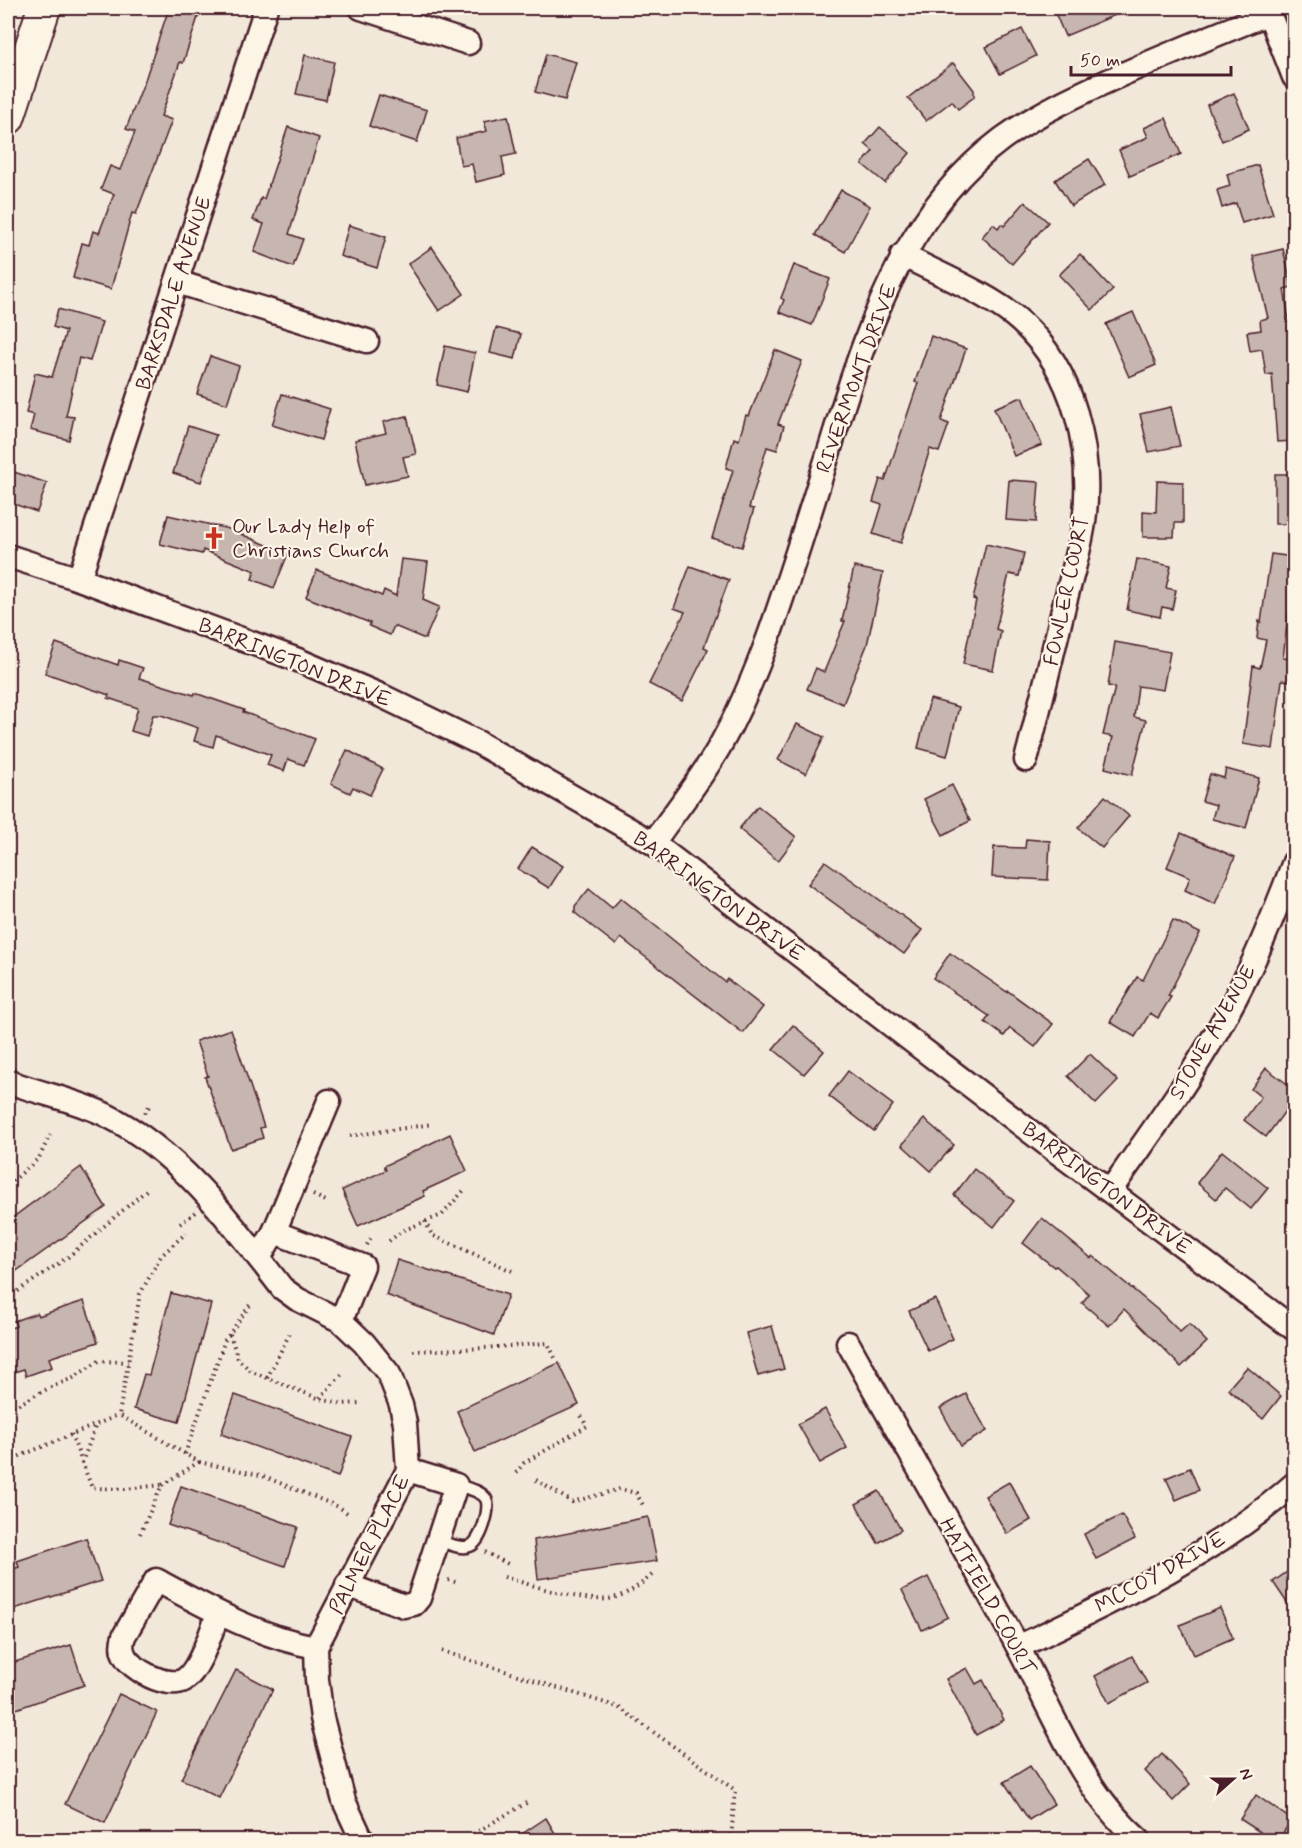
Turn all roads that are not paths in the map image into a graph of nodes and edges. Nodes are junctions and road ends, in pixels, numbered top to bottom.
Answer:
1 (44, 8) edge
2 (266, 8) edge
3 (362, 8) edge
4 (1268, 10) edge
5 (468, 43) dead end
6 (1294, 77) edge
7 (8, 118) edge
8 (902, 255) junction
9 (177, 282) junction
10 (367, 341) dead end
11 (8, 556) edge
12 (79, 579) junction
13 (1026, 760) dead end
14 (653, 843) junction
15 (1294, 862) edge
16 (8, 1080) edge
17 (329, 1101) dead end
18 (1110, 1191) junction
19 (274, 1232) junction
20 (259, 1258) junction
21 (341, 1321) junction
22 (1294, 1329) edge
23 (848, 1343) dead end
24 (408, 1470) junction
25 (1294, 1484) edge
26 (456, 1485) junction
27 (437, 1540) junction
28 (347, 1585) junction
29 (218, 1614) junction
30 (316, 1647) junction
31 (1018, 1647) junction
32 (362, 1840) edge
33 (1139, 1840) edge

1 - 7 main road
2 - 9 street, BARKSDALE AVENUE
3 - 5 street
4 - 6 street
4 - 8 street, RIVERMONT DRIVE
8 - 13 street, FOWLER COURT
8 - 14 street, RIVERMONT DRIVE
9 - 10 street
9 - 12 street, BARKSDALE AVENUE
11 - 12 street, BARRINGTON DRIVE
12 - 14 street, BARRINGTON DRIVE
14 - 18 street, BARRINGTON DRIVE
15 - 18 street, STONE AVENUE
16 - 20 street, PALMER PLACE
17 - 19 street
18 - 22 street, BARRINGTON DRIVE
19 - 20 street
19 - 21 street
20 - 21 street, PALMER PLACE
21 - 24 street, PALMER PLACE
23 - 31 street, HATFIELD COURT
24 - 26 street
24 - 28 street, PALMER PLACE
25 - 31 street, MCCOY DRIVE
26 - 27 street
26 - 27 lane
27 - 28 street
28 - 30 street, PALMER PLACE
29 - 29 street
29 - 30 street
30 - 32 street, PALMER PLACE
31 - 33 street, HATFIELD COURT

